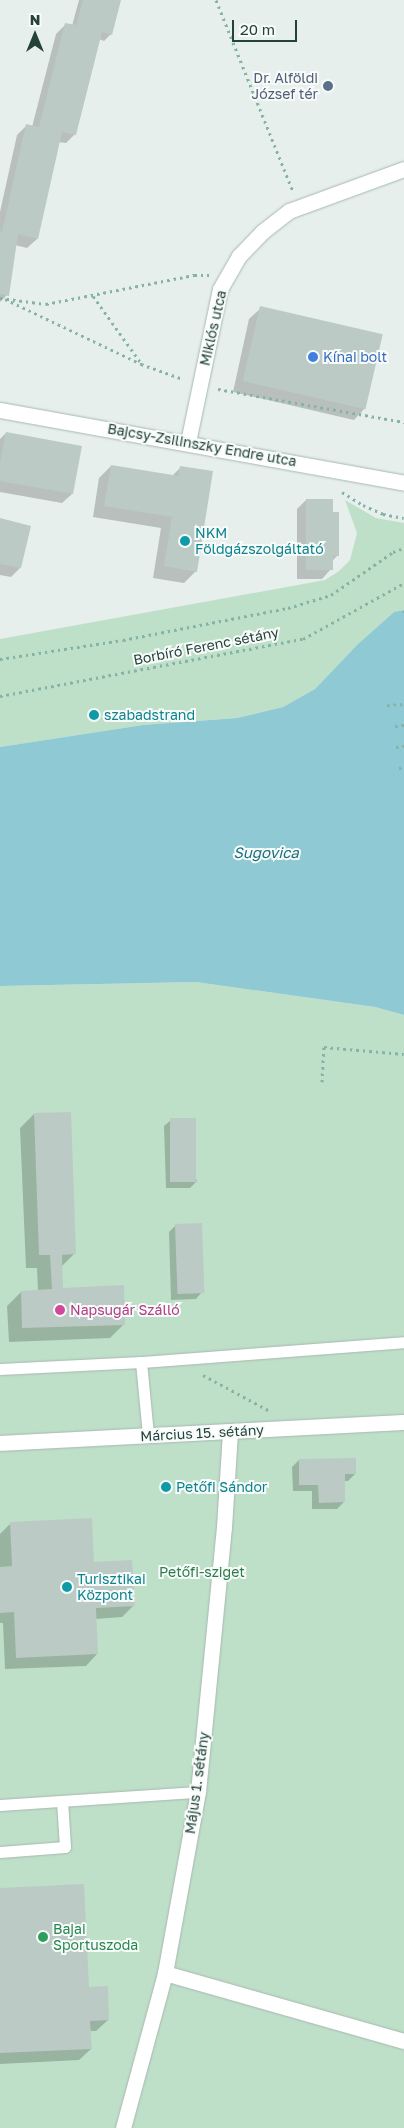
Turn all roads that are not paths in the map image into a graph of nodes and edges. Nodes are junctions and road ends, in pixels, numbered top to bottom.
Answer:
1 (404, 169) edge
2 (0, 410) edge
3 (188, 442) junction
4 (404, 482) edge
5 (404, 1342) edge
6 (141, 1362) junction
7 (0, 1369) edge
8 (404, 1422) edge
9 (230, 1432) junction
10 (148, 1435) junction
11 (0, 1443) edge
12 (198, 1792) junction
13 (62, 1800) junction
14 (0, 1805) edge
15 (0, 1852) edge
16 (165, 1974) junction
17 (404, 2041) edge
18 (122, 2128) edge

1 - 3 street, Miklós utca
2 - 3 street, Bajcsy-Zsilinszky Endre utca
3 - 4 street, Bajcsy-Zsilinszky Endre utca
5 - 6 lane
6 - 7 lane
6 - 10 lane
8 - 9 street, Március 15. sétány
9 - 10 street, Március 15. sétány
9 - 12 street, Május 1. sétány
10 - 11 street, Március 15. sétány
12 - 13 lane
12 - 16 street, Május 1. sétány
13 - 14 lane
13 - 15 lane
16 - 17 street
16 - 18 street, Május 1. sétány

